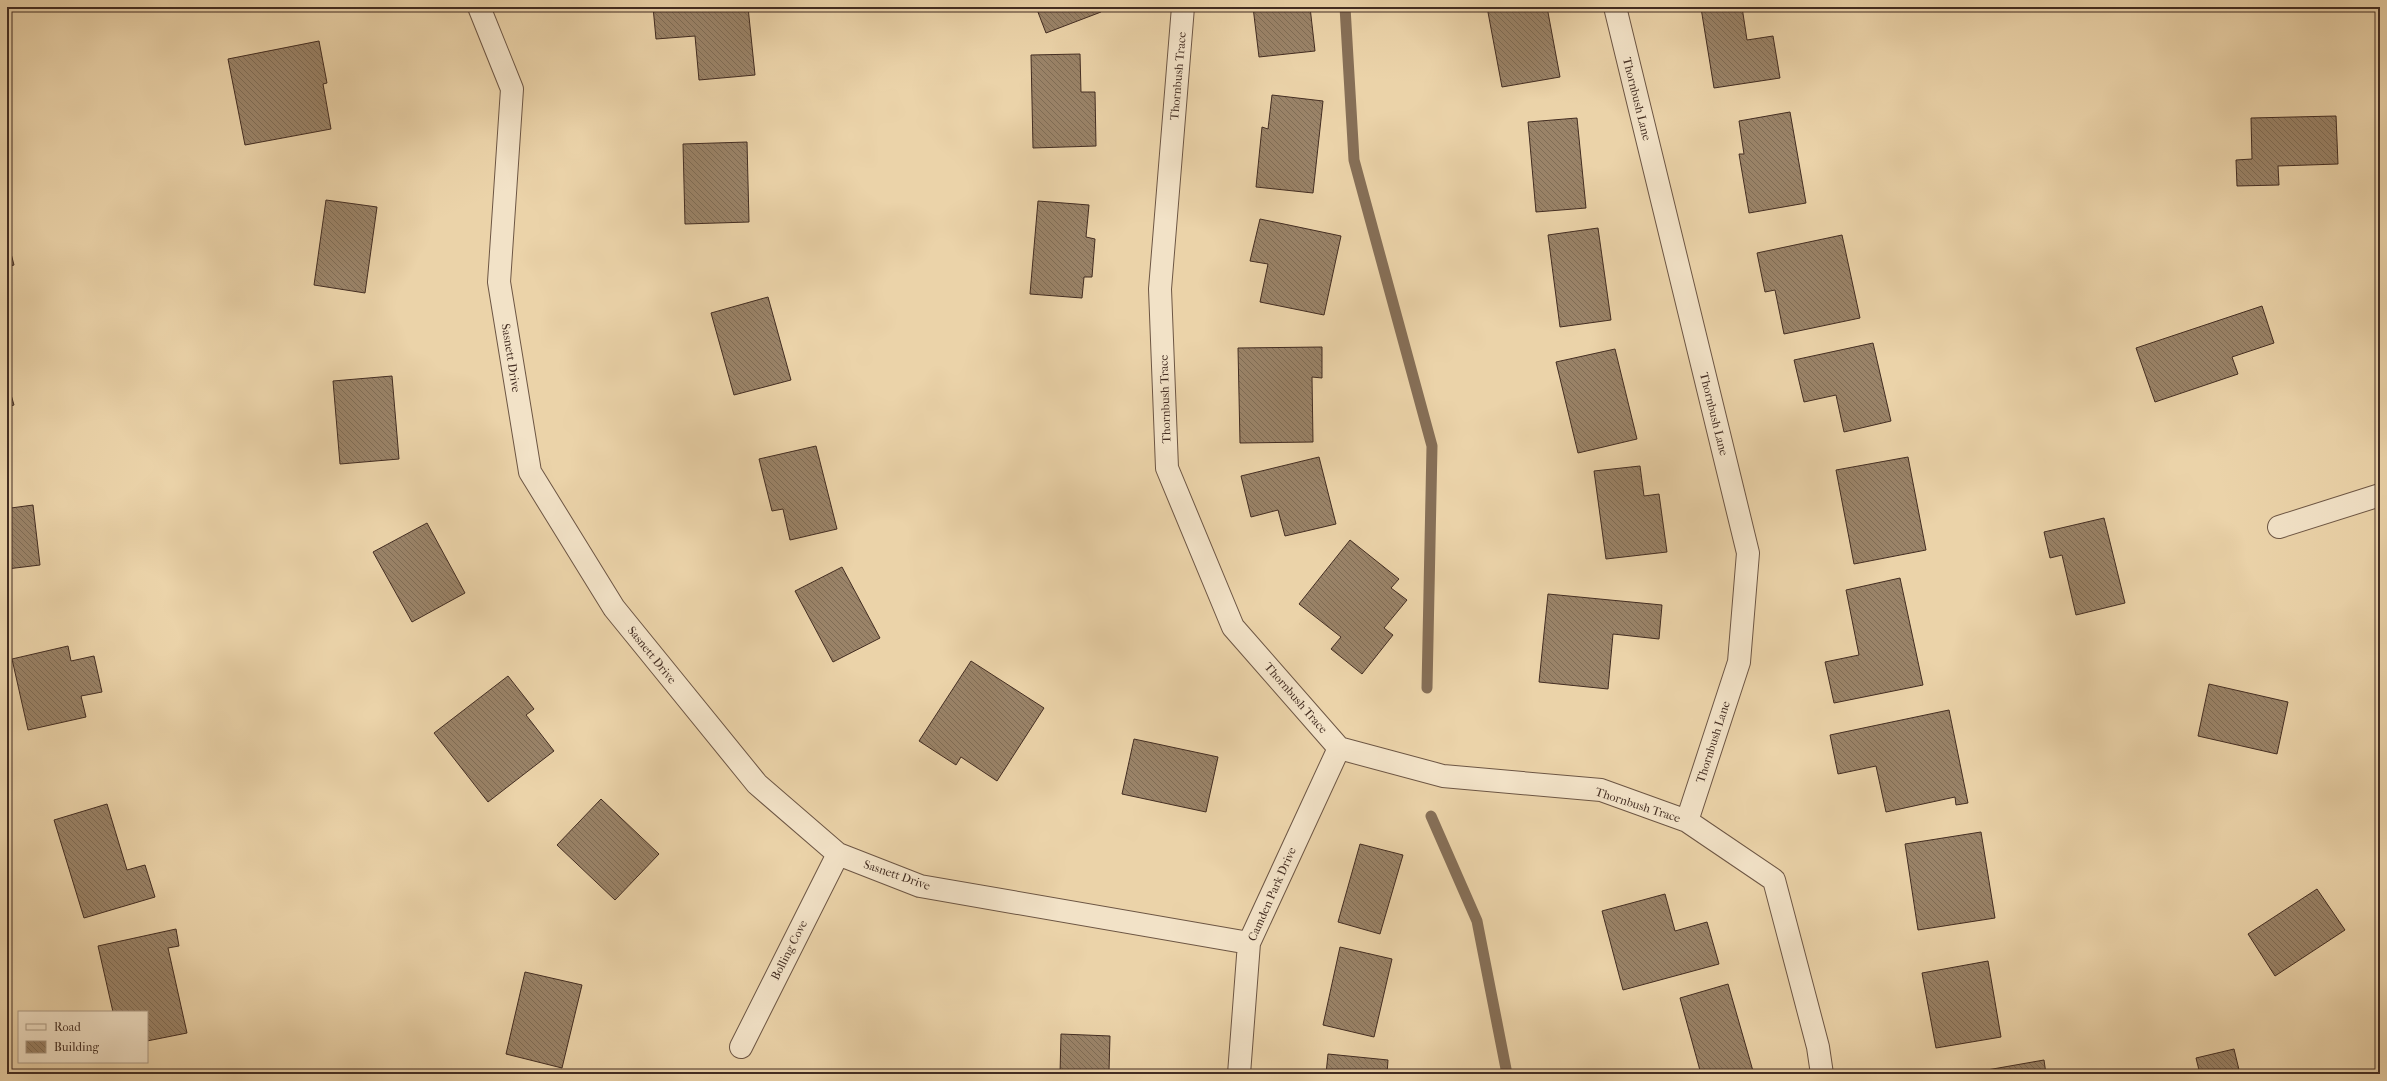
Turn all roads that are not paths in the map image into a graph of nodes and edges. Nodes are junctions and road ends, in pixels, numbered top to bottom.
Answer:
1 (479, 7) edge
2 (1183, 7) edge
3 (1615, 7) edge
4 (2380, 495) edge
5 (2279, 527) dead end
6 (1339, 748) junction
7 (1687, 820) junction
8 (838, 854) junction
9 (1249, 943) junction
10 (741, 1047) dead end
11 (1239, 1074) edge
12 (1822, 1074) edge

1 - 8 street, Sasnett Drive
2 - 6 street, Thornbush Trace
3 - 7 street, Thornbush Lane
4 - 5 street
6 - 7 street, Thornbush Trace
6 - 9 street, Camden Park Drive
7 - 12 street, Thornbush Trace
8 - 9 street, Sasnett Drive
8 - 10 street, Bolling Cove
9 - 11 street, Camden Park Drive

